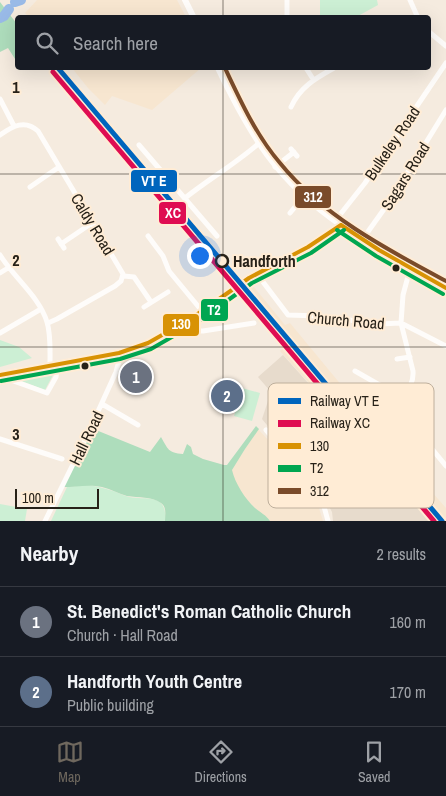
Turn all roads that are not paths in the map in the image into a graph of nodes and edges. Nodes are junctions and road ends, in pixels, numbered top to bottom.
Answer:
1 (185, 0) edge
2 (288, 0) edge
3 (410, 0) edge
4 (192, 15) edge
5 (287, 15) edge
6 (417, 15) edge
7 (431, 34) edge
8 (446, 46) edge
9 (445, 65) edge
10 (219, 70) edge
11 (307, 70) edge
12 (330, 70) edge
13 (314, 79) junction
14 (0, 99) edge
15 (291, 107) dead end
16 (446, 110) edge
17 (14, 126) junction
18 (0, 134) edge
19 (258, 144) junction
20 (139, 145) dead end
21 (294, 152) dead end
22 (59, 167) junction
23 (275, 167) junction
24 (30, 187) dead end
25 (304, 196) junction
26 (185, 198) junction
27 (290, 213) dead end
28 (338, 223) junction
29 (92, 224) junction
30 (148, 236) dead end
31 (217, 236) dead end
32 (362, 240) junction
33 (61, 244) dead end
34 (0, 256) edge
35 (8, 268) junction
36 (410, 269) junction
37 (0, 273) edge
38 (254, 275) junction
39 (124, 276) junction
40 (446, 288) edge
41 (168, 292) dead end
42 (151, 302) junction
43 (144, 307) dead end
44 (41, 309) junction
45 (202, 311) junction
46 (48, 323) junction
47 (254, 323) dead end
48 (401, 324) junction
49 (180, 325) junction
50 (0, 333) edge
51 (446, 346) edge
52 (119, 353) junction
53 (410, 357) junction
54 (397, 359) dead end
55 (58, 363) junction
56 (50, 365) junction
57 (355, 371) dead end
58 (0, 376) edge
59 (376, 383) edge
60 (412, 383) edge
61 (102, 404) junction
62 (138, 425) dead end
63 (266, 430) dead end
64 (268, 432) edge
65 (0, 439) edge
66 (434, 451) edge
67 (62, 459) dead end
68 (446, 466) edge
69 (324, 508) edge
70 (45, 521) edge
71 (328, 521) edge

1 - 4 street
2 - 5 street
3 - 6 street
7 - 8 street
9 - 28 street, Bulkeley Road
10 - 19 street
11 - 13 street
12 - 13 street
13 - 15 street
14 - 17 street
16 - 32 street, Sagars Road
17 - 18 street
17 - 22 street, Caldy Road
19 - 23 street
19 - 26 street
20 - 26 street
21 - 23 street
22 - 24 street
22 - 29 street, Caldy Road
23 - 25 street
25 - 27 street
25 - 28 street
26 - 31 street
28 - 32 main road
28 - 38 main road
29 - 33 street
29 - 39 street, Caldy Road
30 - 45 street
32 - 36 main road
34 - 35 street
35 - 37 street
35 - 44 street
36 - 40 main road
36 - 48 street, Church Road
38 - 45 main road
38 - 48 street, Church Road
39 - 42 street
39 - 46 street
41 - 42 street
42 - 43 street
44 - 46 street
44 - 50 street
45 - 49 main road
46 - 56 street
47 - 49 street
48 - 51 street
48 - 53 street
49 - 52 main road
52 - 55 main road
52 - 61 street, Hall Road
53 - 54 street
53 - 60 street
55 - 56 main road
55 - 58 street
56 - 58 main road
57 - 59 street
61 - 62 street
61 - 70 street, Hall Road
63 - 64 street
65 - 67 street
66 - 68 street
69 - 71 street

